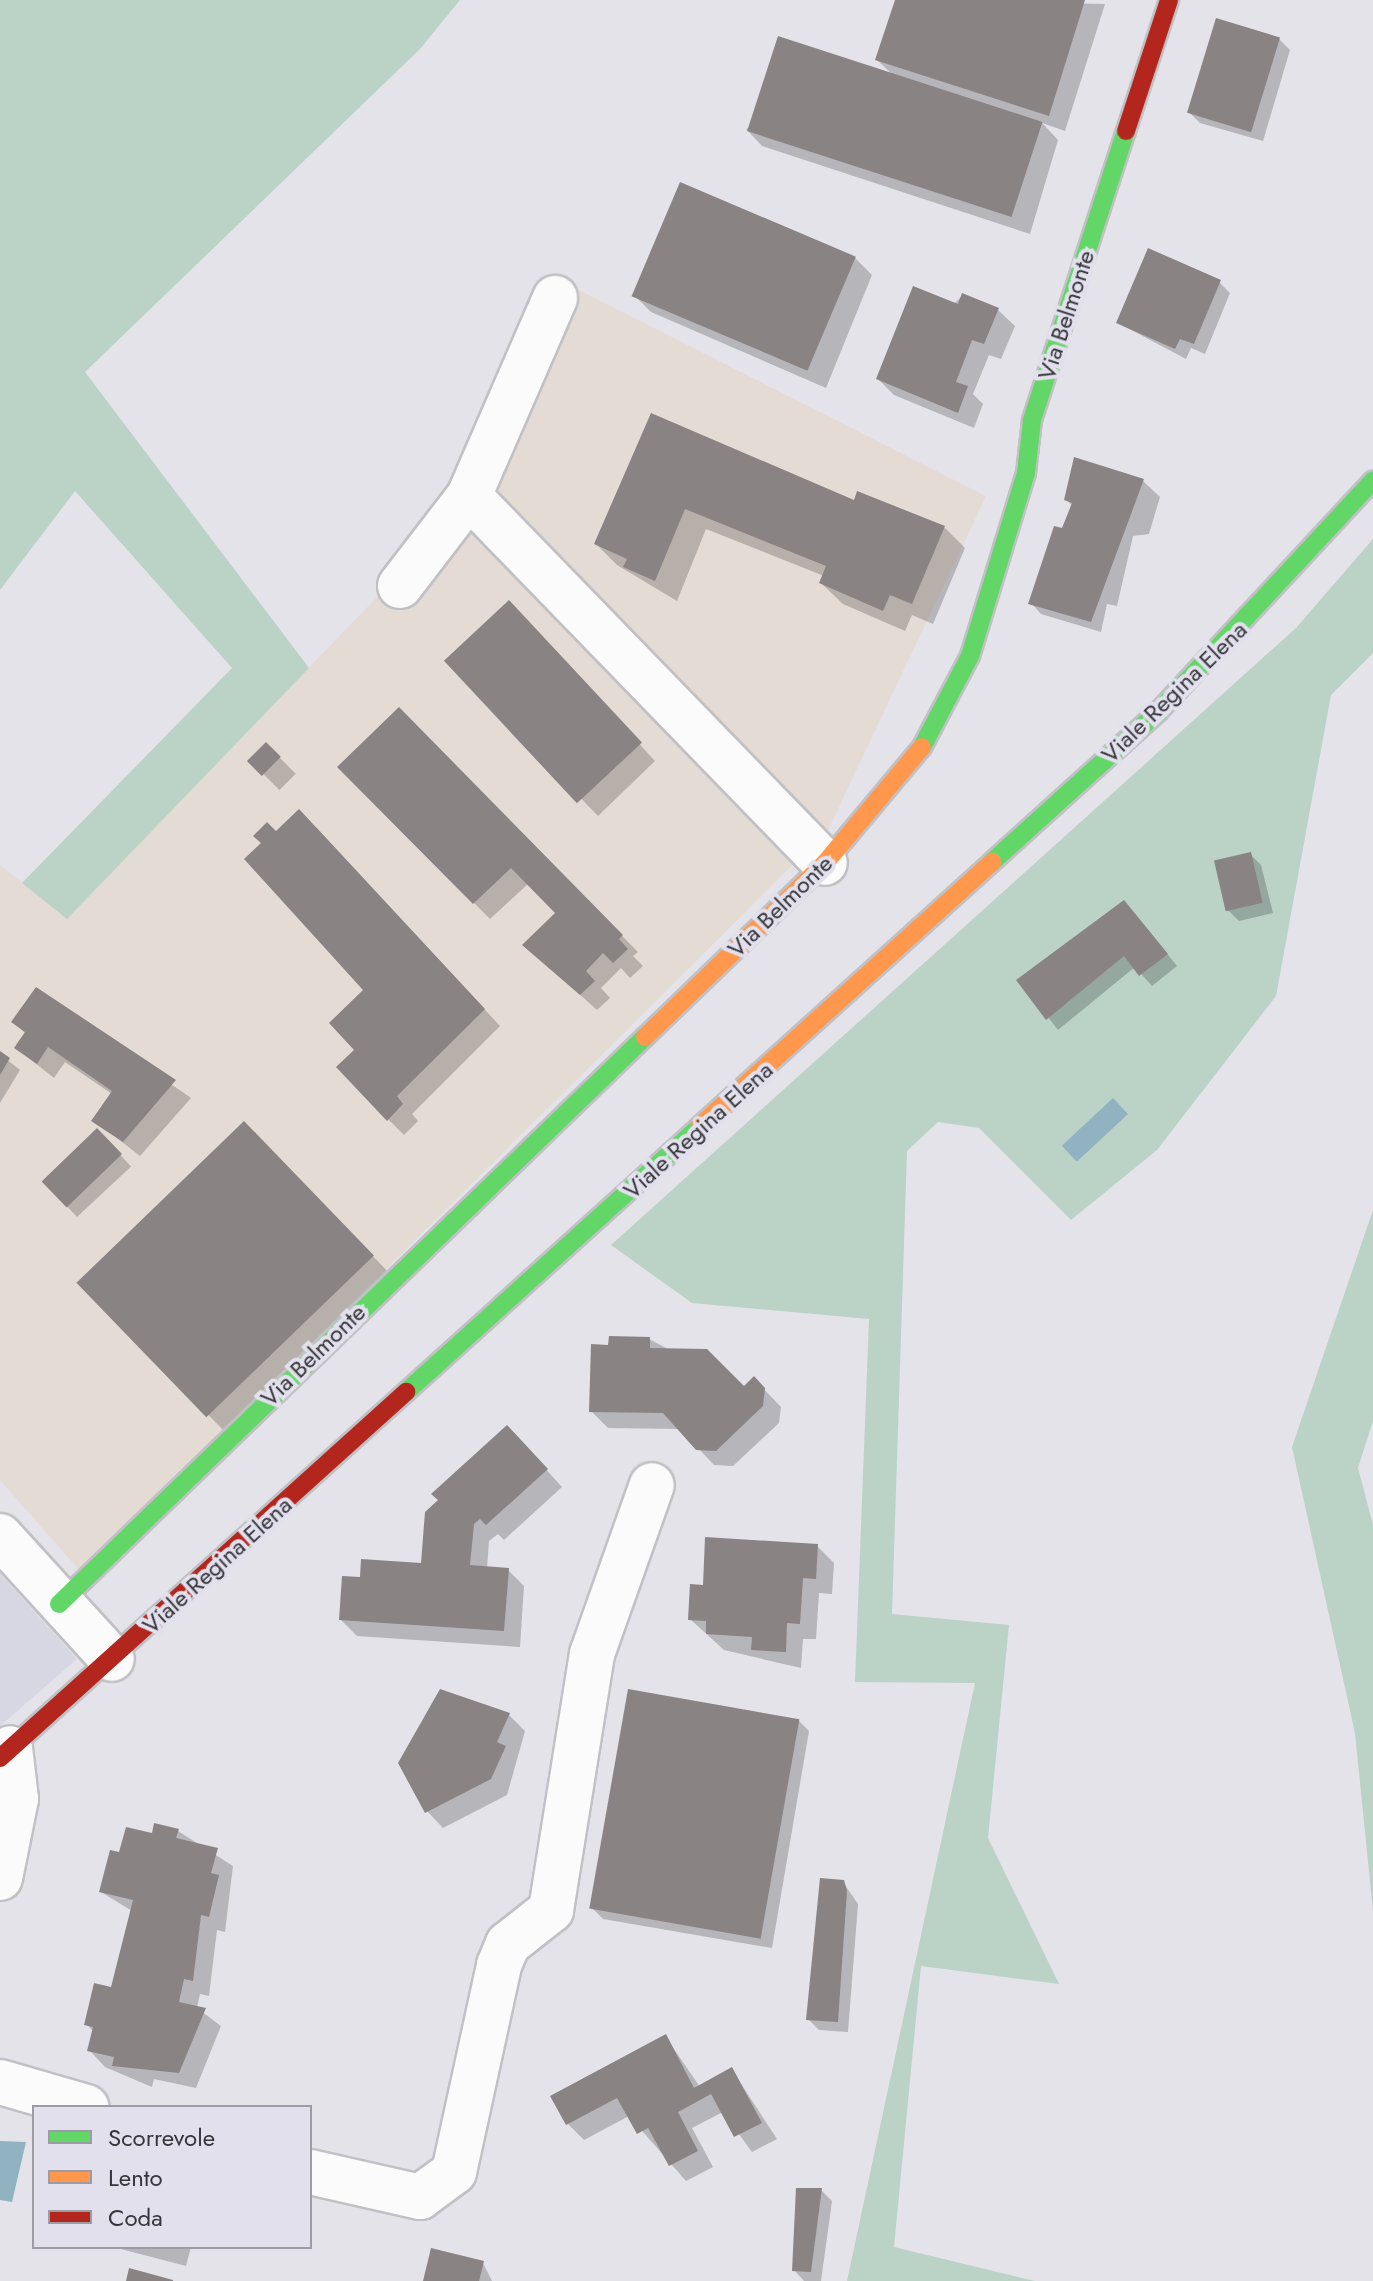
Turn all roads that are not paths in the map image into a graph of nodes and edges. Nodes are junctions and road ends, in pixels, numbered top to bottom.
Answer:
1 (1169, 0) edge
2 (555, 298) dead end
3 (1373, 481) edge
4 (469, 496) junction
5 (400, 586) dead end
6 (825, 863) junction
7 (652, 1485) dead end
8 (0, 1536) edge
9 (59, 1604) junction
10 (112, 1659) junction
11 (5, 1753) edge
12 (0, 1878) edge
13 (0, 2082) edge
14 (79, 2105) edge
15 (312, 2172) edge

1 - 6 street, Via Belmonte
2 - 4 street
3 - 10 street, Viale Regina Elena
4 - 5 street
4 - 6 street
6 - 9 street, Via Belmonte
7 - 15 street
8 - 9 street
9 - 10 street
10 - 11 street, Viale Regina Elena
11 - 12 street
13 - 14 street

